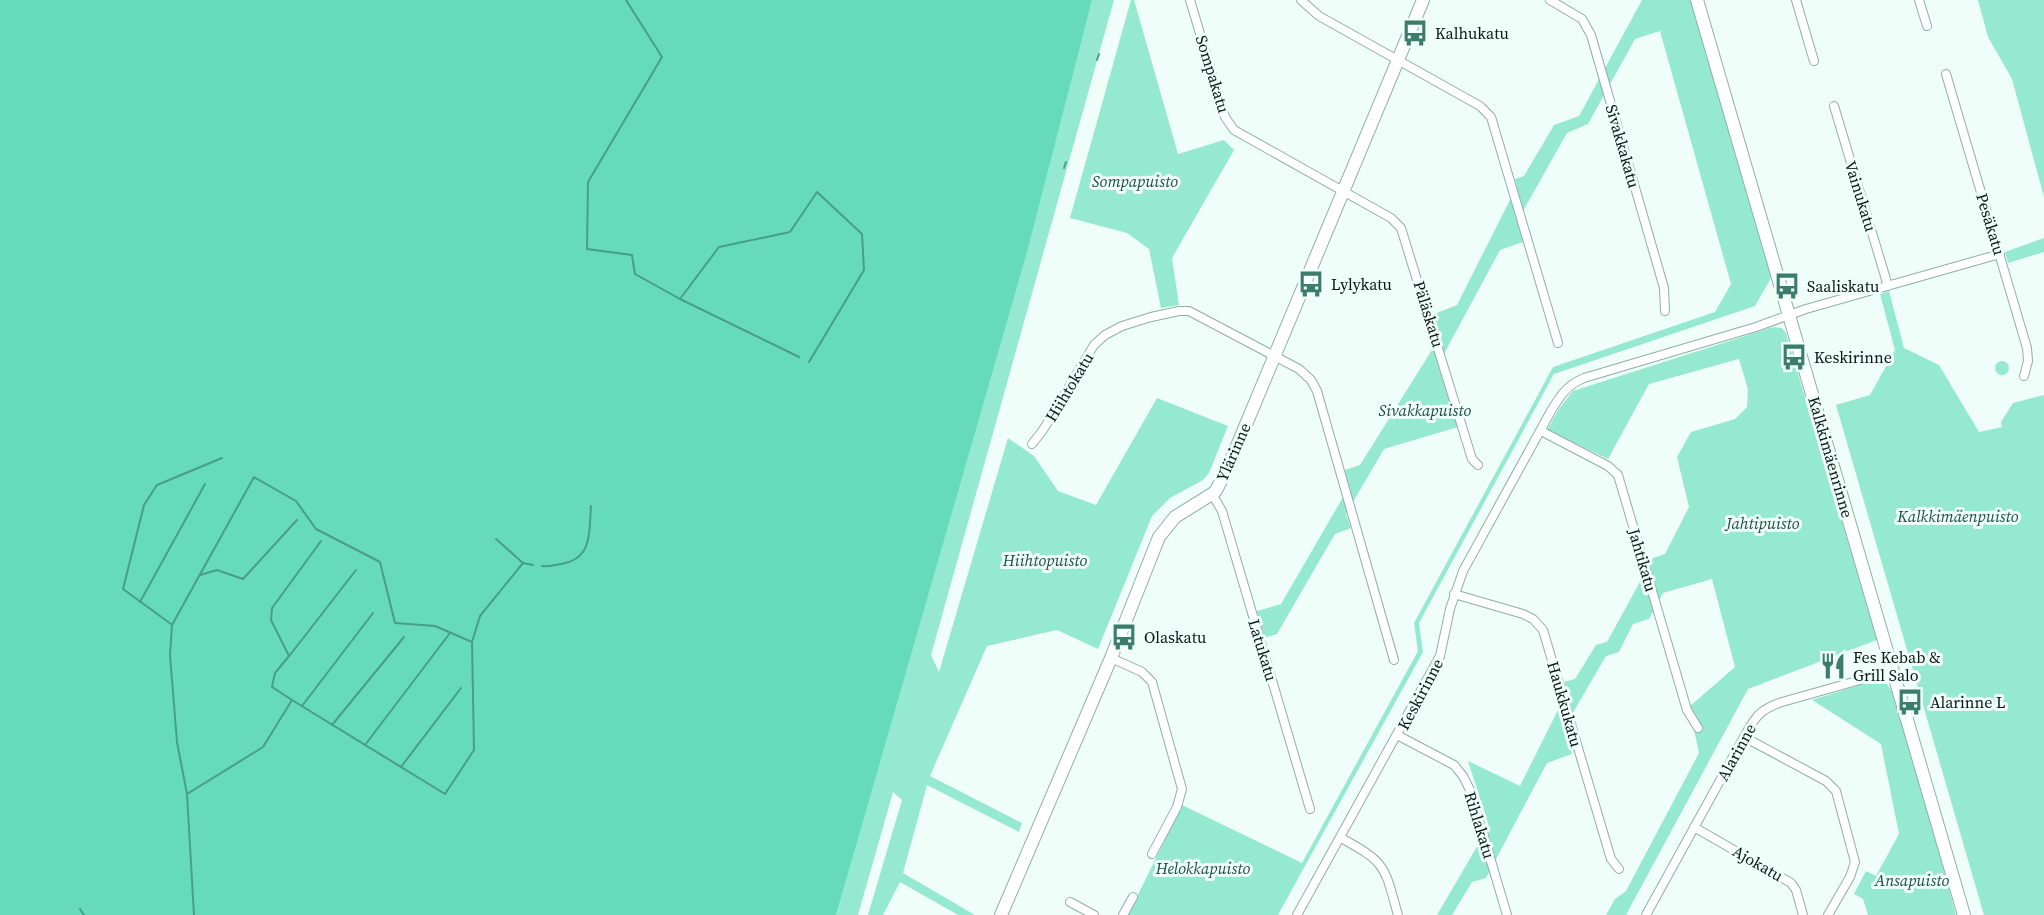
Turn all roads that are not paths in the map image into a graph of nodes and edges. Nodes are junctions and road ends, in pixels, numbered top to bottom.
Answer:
1 (1191, 0) edge
2 (1301, 0) edge
3 (1423, 0) edge
4 (1550, 0) edge
5 (1697, 0) edge
6 (1796, 0) edge
7 (1919, 0) edge
8 (1927, 26) dead end
9 (1398, 60) junction
10 (1814, 61) dead end
11 (1946, 74) dead end
12 (1834, 106) dead end
13 (1343, 192) junction
14 (2000, 254) junction
15 (1888, 286) junction
16 (1665, 311) dead end
17 (1790, 315) junction
18 (1558, 344) dead end
19 (1274, 356) junction
20 (2024, 376) dead end
21 (1540, 431) junction
22 (1032, 444) dead end
23 (1478, 465) dead end
24 (1212, 494) junction
25 (1454, 594) junction
26 (1111, 658) junction
27 (1394, 660) dead end
28 (1892, 671) junction
29 (1698, 728) dead end
30 (1397, 735) junction
31 (1744, 736) junction
32 (1310, 809) dead end
33 (1694, 827) junction
34 (1341, 838) junction
35 (1152, 854) dead end
36 (1619, 869) dead end
37 (1133, 897) dead end
38 (1070, 902) dead end
39 (1001, 915) edge
40 (1094, 915) edge
41 (1123, 915) edge
42 (1298, 915) edge
43 (1398, 915) edge
44 (1507, 915) edge
45 (1646, 915) edge
46 (1803, 915) edge
47 (1828, 915) edge
48 (1964, 915) edge

1 - 13 street, Sompakatu
2 - 9 street
3 - 9 street, Ylärinne
4 - 16 street, Sivakkakatu
5 - 17 street, Kalkkimäenrinne
6 - 10 street
7 - 8 street
9 - 13 street, Ylärinne
9 - 18 street
11 - 14 street, Pesäkatu
12 - 15 street, Vainukatu
13 - 19 street, Ylärinne
13 - 23 street, Päläskatu
14 - 15 street
14 - 20 street, Pesäkatu
15 - 17 street
17 - 21 street, Keskirinne
17 - 28 street, Kalkkimäenrinne
19 - 22 street, Hiihtokatu
19 - 24 street, Ylärinne
19 - 27 street
21 - 25 street, Keskirinne
21 - 29 street, Jahtikatu
24 - 26 street, Ylärinne
24 - 32 street, Latukatu
25 - 30 street, Keskirinne
25 - 36 street, Haukkukatu
26 - 35 street
26 - 39 street, Ylärinne
28 - 31 street, Alarinne
28 - 48 street, Kalkkimäenrinne
30 - 34 street, Keskirinne
30 - 44 street, Rihlakatu
31 - 33 street, Alarinne
31 - 47 street
33 - 45 street, Alarinne
33 - 46 street, Ajokatu
34 - 42 street, Keskirinne
34 - 43 street
37 - 41 street
38 - 40 street

